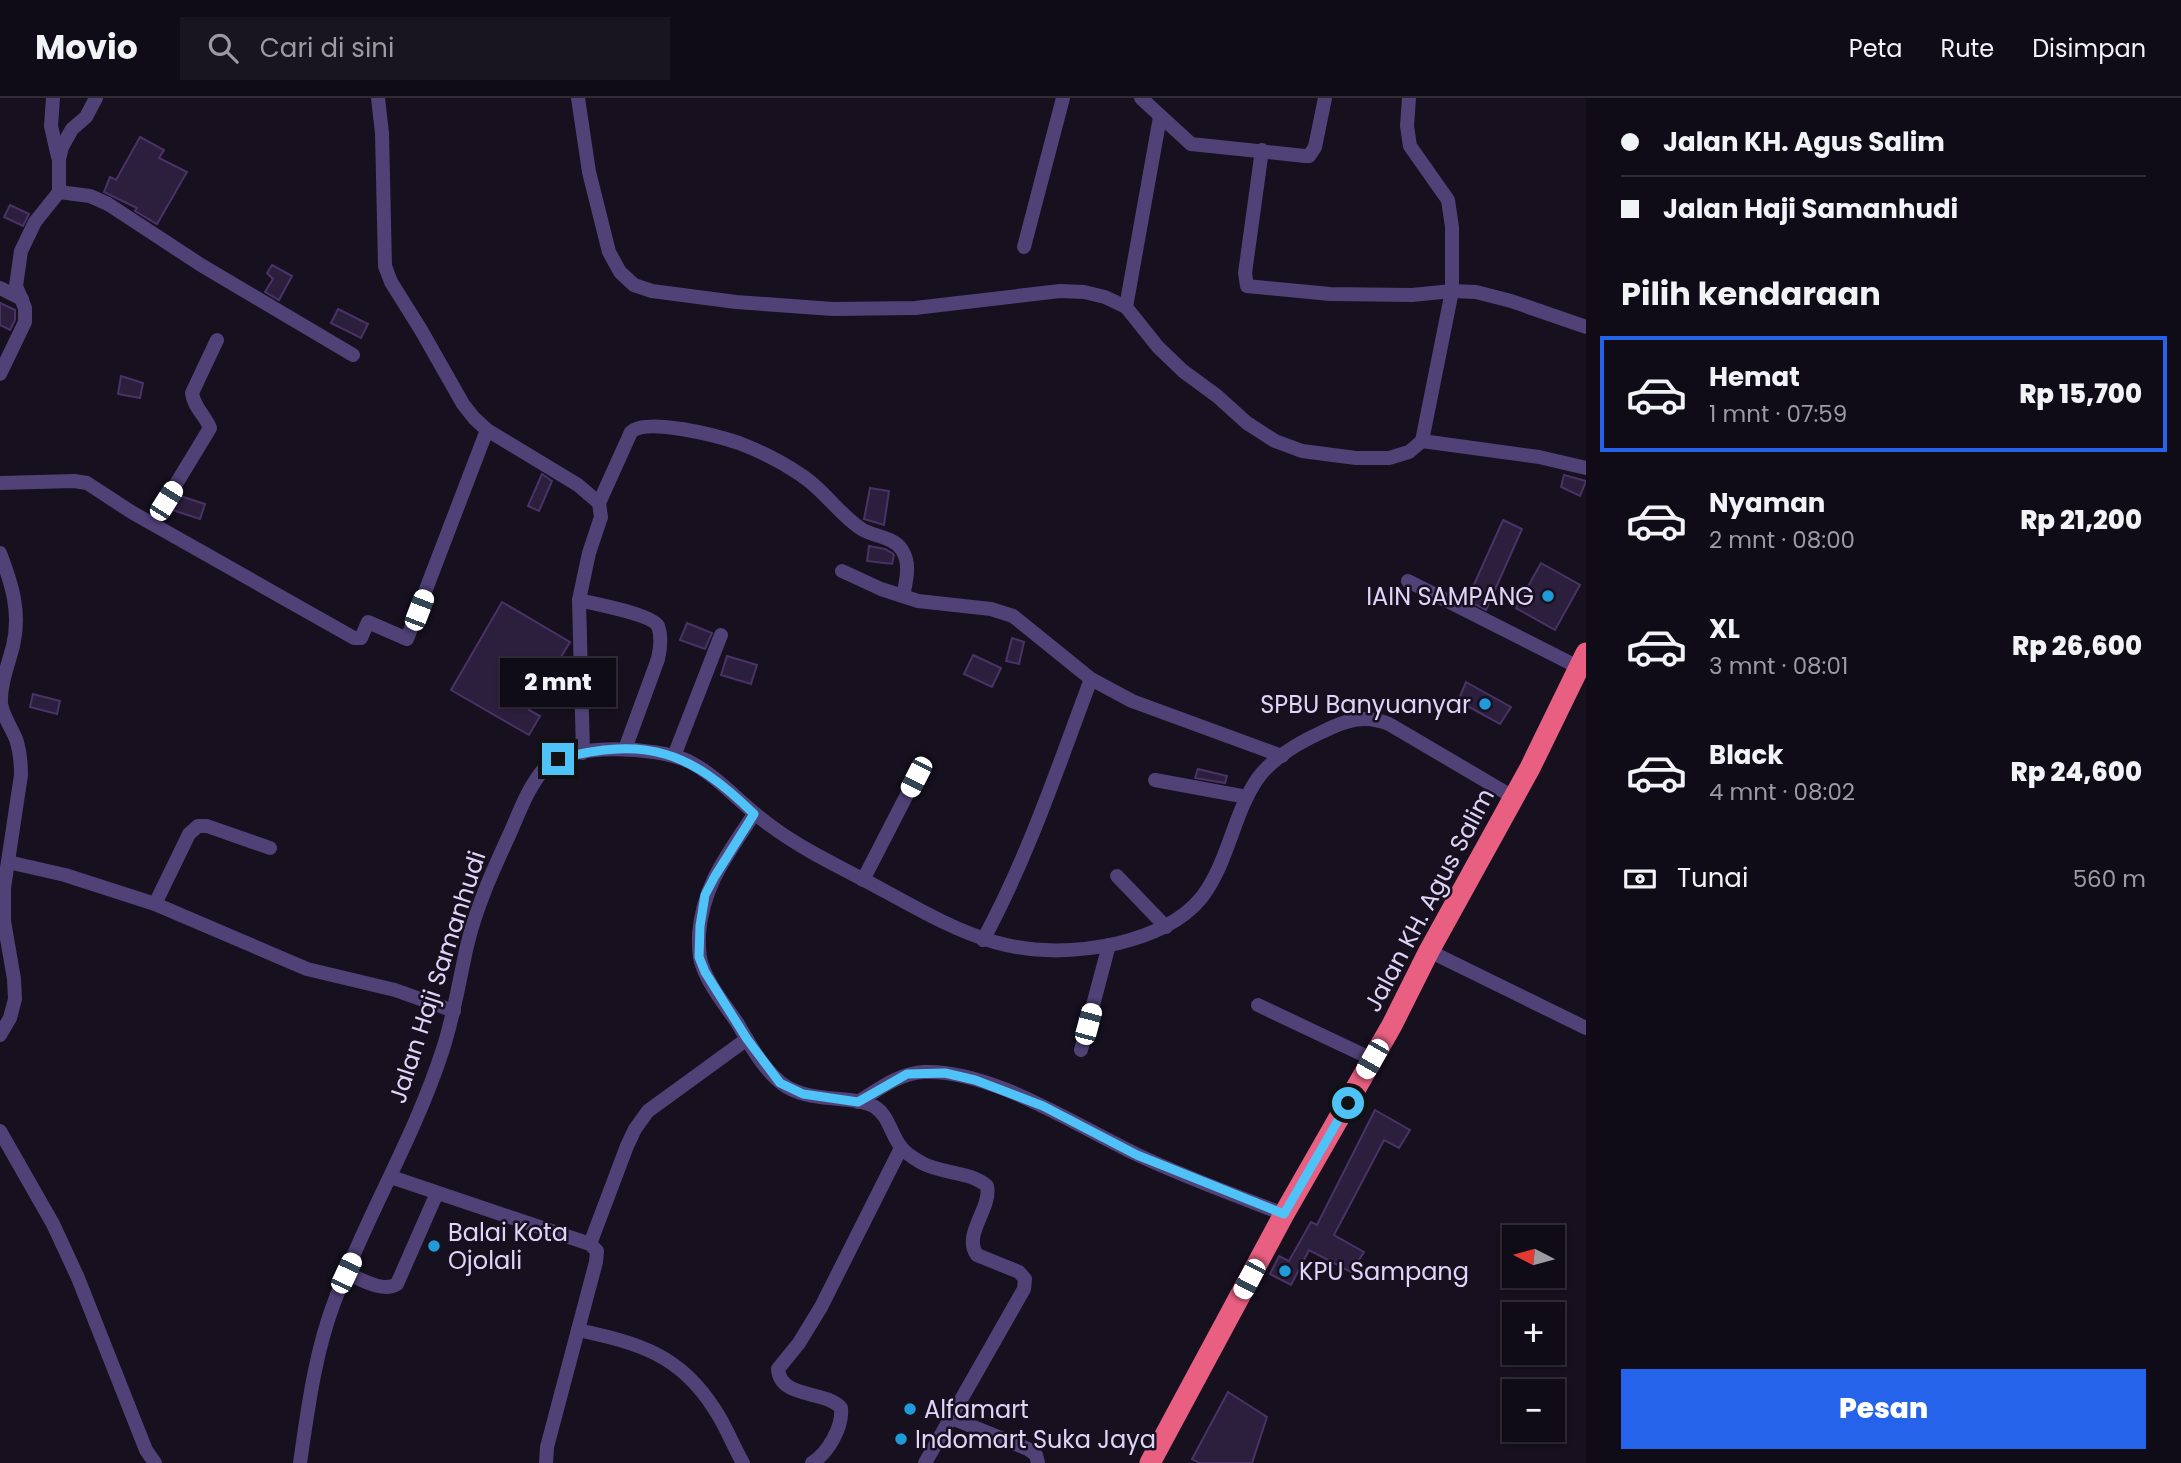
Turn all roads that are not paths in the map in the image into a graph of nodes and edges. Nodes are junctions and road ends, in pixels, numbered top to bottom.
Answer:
1 (52, 98) edge
2 (96, 98) edge
3 (378, 98) edge
4 (578, 98) edge
5 (1063, 98) edge
6 (1141, 98) edge
7 (1325, 98) edge
8 (1409, 98) edge
9 (1160, 117) junction
10 (1262, 150) junction
11 (59, 159) junction
12 (59, 192) junction
13 (1024, 247) dead end
14 (0, 288) edge
15 (1452, 290) junction
16 (22, 299) junction
17 (1126, 307) junction
18 (1586, 327) edge
19 (217, 340) dead end
20 (353, 355) dead end
21 (0, 374) edge
22 (487, 430) junction
23 (1422, 441) junction
24 (1586, 468) edge
25 (0, 483) edge
26 (599, 503) junction
27 (153, 522) junction
28 (0, 553) edge
29 (842, 571) dead end
30 (1408, 581) dead end
31 (903, 596) junction
32 (579, 600) junction
33 (721, 635) dead end
34 (1583, 660) edge
35 (1091, 679) junction
36 (625, 749) junction
37 (583, 752) junction
38 (674, 756) junction
39 (1282, 756) junction
40 (916, 777) dead end
41 (1155, 780) dead end
42 (1247, 797) junction
43 (1513, 797) junction
44 (754, 814) junction
45 (270, 848) dead end
46 (8, 862) junction
47 (1118, 876) dead end
48 (863, 880) junction
49 (155, 904) junction
50 (1166, 927) junction
51 (983, 940) junction
52 (1109, 945) junction
53 (1429, 951) junction
54 (1258, 1006) dead end
55 (454, 1011) junction
56 (1586, 1028) edge
57 (0, 1035) edge
58 (747, 1039) junction
59 (1081, 1050) dead end
60 (1372, 1059) junction
61 (858, 1102) junction
62 (0, 1131) edge
63 (901, 1148) junction
64 (391, 1177) junction
65 (437, 1193) junction
66 (1284, 1214) junction
67 (590, 1244) junction
68 (346, 1273) junction
69 (578, 1330) junction
70 (949, 1417) junction
71 (155, 1463) edge
72 (300, 1463) edge
73 (546, 1463) edge
74 (743, 1463) edge
75 (812, 1463) edge
76 (925, 1463) edge
77 (1038, 1463) edge
78 (1150, 1463) edge

1 - 11 street
2 - 11 street
3 - 22 street
4 - 17 street
5 - 13 street
6 - 9 street
7 - 10 street
8 - 15 street
9 - 10 street
9 - 17 street
10 - 15 street
11 - 12 street
12 - 16 street
12 - 20 street
14 - 16 street
15 - 18 street
15 - 23 street
16 - 21 street
17 - 23 street
19 - 27 street
22 - 26 street
22 - 27 street
23 - 24 street
25 - 27 street
26 - 31 street
26 - 32 street
28 - 46 street
29 - 31 street
30 - 34 street
31 - 35 street
32 - 36 street
32 - 37 street
33 - 38 street
34 - 43 highway, Jalan KH. Agus Salim
35 - 39 street
35 - 51 street
36 - 37 street, Jalan Haji Samanhudi
36 - 38 street, Jalan Haji Samanhudi
37 - 55 street, Jalan Haji Samanhudi
38 - 44 street, Jalan Haji Samanhudi
39 - 42 street, Jalan Haji Samanhudi
39 - 43 street, Jalan Haji Samanhudi
40 - 48 street
41 - 42 street
42 - 50 street, Jalan Haji Samanhudi
43 - 53 highway, Jalan KH. Agus Salim
44 - 48 street, Jalan Haji Samanhudi
44 - 58 street
45 - 49 street
46 - 49 street
46 - 57 street
47 - 50 street
48 - 51 street, Jalan Haji Samanhudi
49 - 55 street
50 - 52 street, Jalan Haji Samanhudi
51 - 52 street, Jalan Haji Samanhudi
52 - 59 street
53 - 56 street
53 - 60 highway, Jalan KH. Agus Salim
54 - 60 street
55 - 64 street, Jalan Haji Samanhudi
58 - 61 street
58 - 67 street
60 - 66 highway, Jalan KH. Agus Salim
61 - 63 street
61 - 66 street
62 - 71 street
63 - 70 street
63 - 75 street
64 - 65 street
64 - 68 street, Jalan Haji Samanhudi
65 - 67 street
65 - 68 street
66 - 78 highway, Jalan KH. Agus Salim
67 - 69 street
68 - 72 street, Jalan Haji Samanhudi
69 - 73 street
69 - 74 street
70 - 76 street
70 - 77 street

